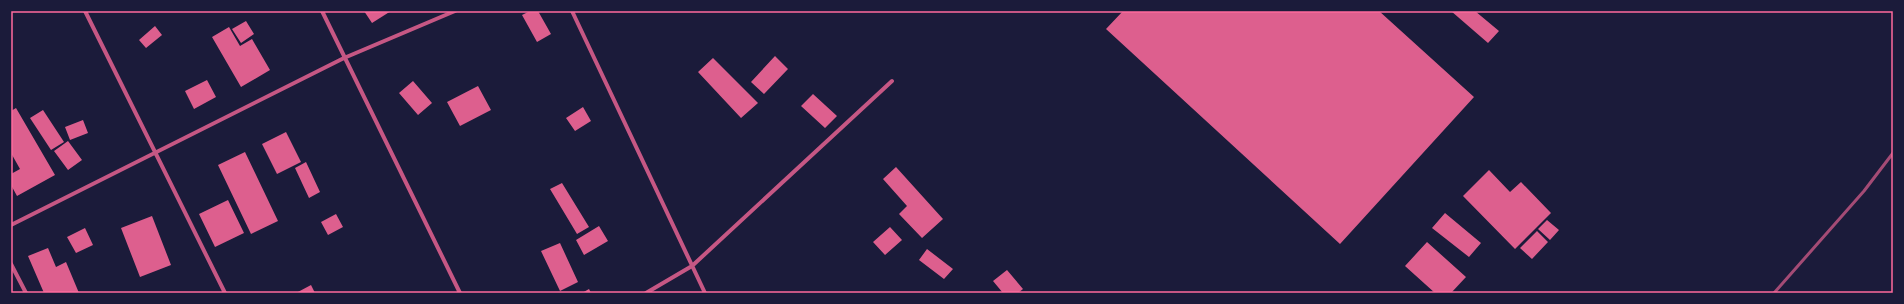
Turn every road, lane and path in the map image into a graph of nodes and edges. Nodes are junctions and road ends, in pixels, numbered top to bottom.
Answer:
1 (85, 11) edge
2 (322, 11) edge
3 (455, 11) edge
4 (572, 11) edge
5 (344, 58) junction
6 (892, 81) dead end
7 (156, 152) junction
8 (11, 225) edge
9 (11, 264) edge
10 (692, 266) junction
11 (26, 293) edge
12 (225, 293) edge
13 (460, 293) edge
14 (646, 293) edge
15 (705, 293) edge

1 - 7 street
2 - 5 street
3 - 5 street
4 - 10 street
5 - 7 street
5 - 13 street
6 - 10 street
7 - 8 street
7 - 12 street
9 - 11 street
10 - 14 street
10 - 15 street

